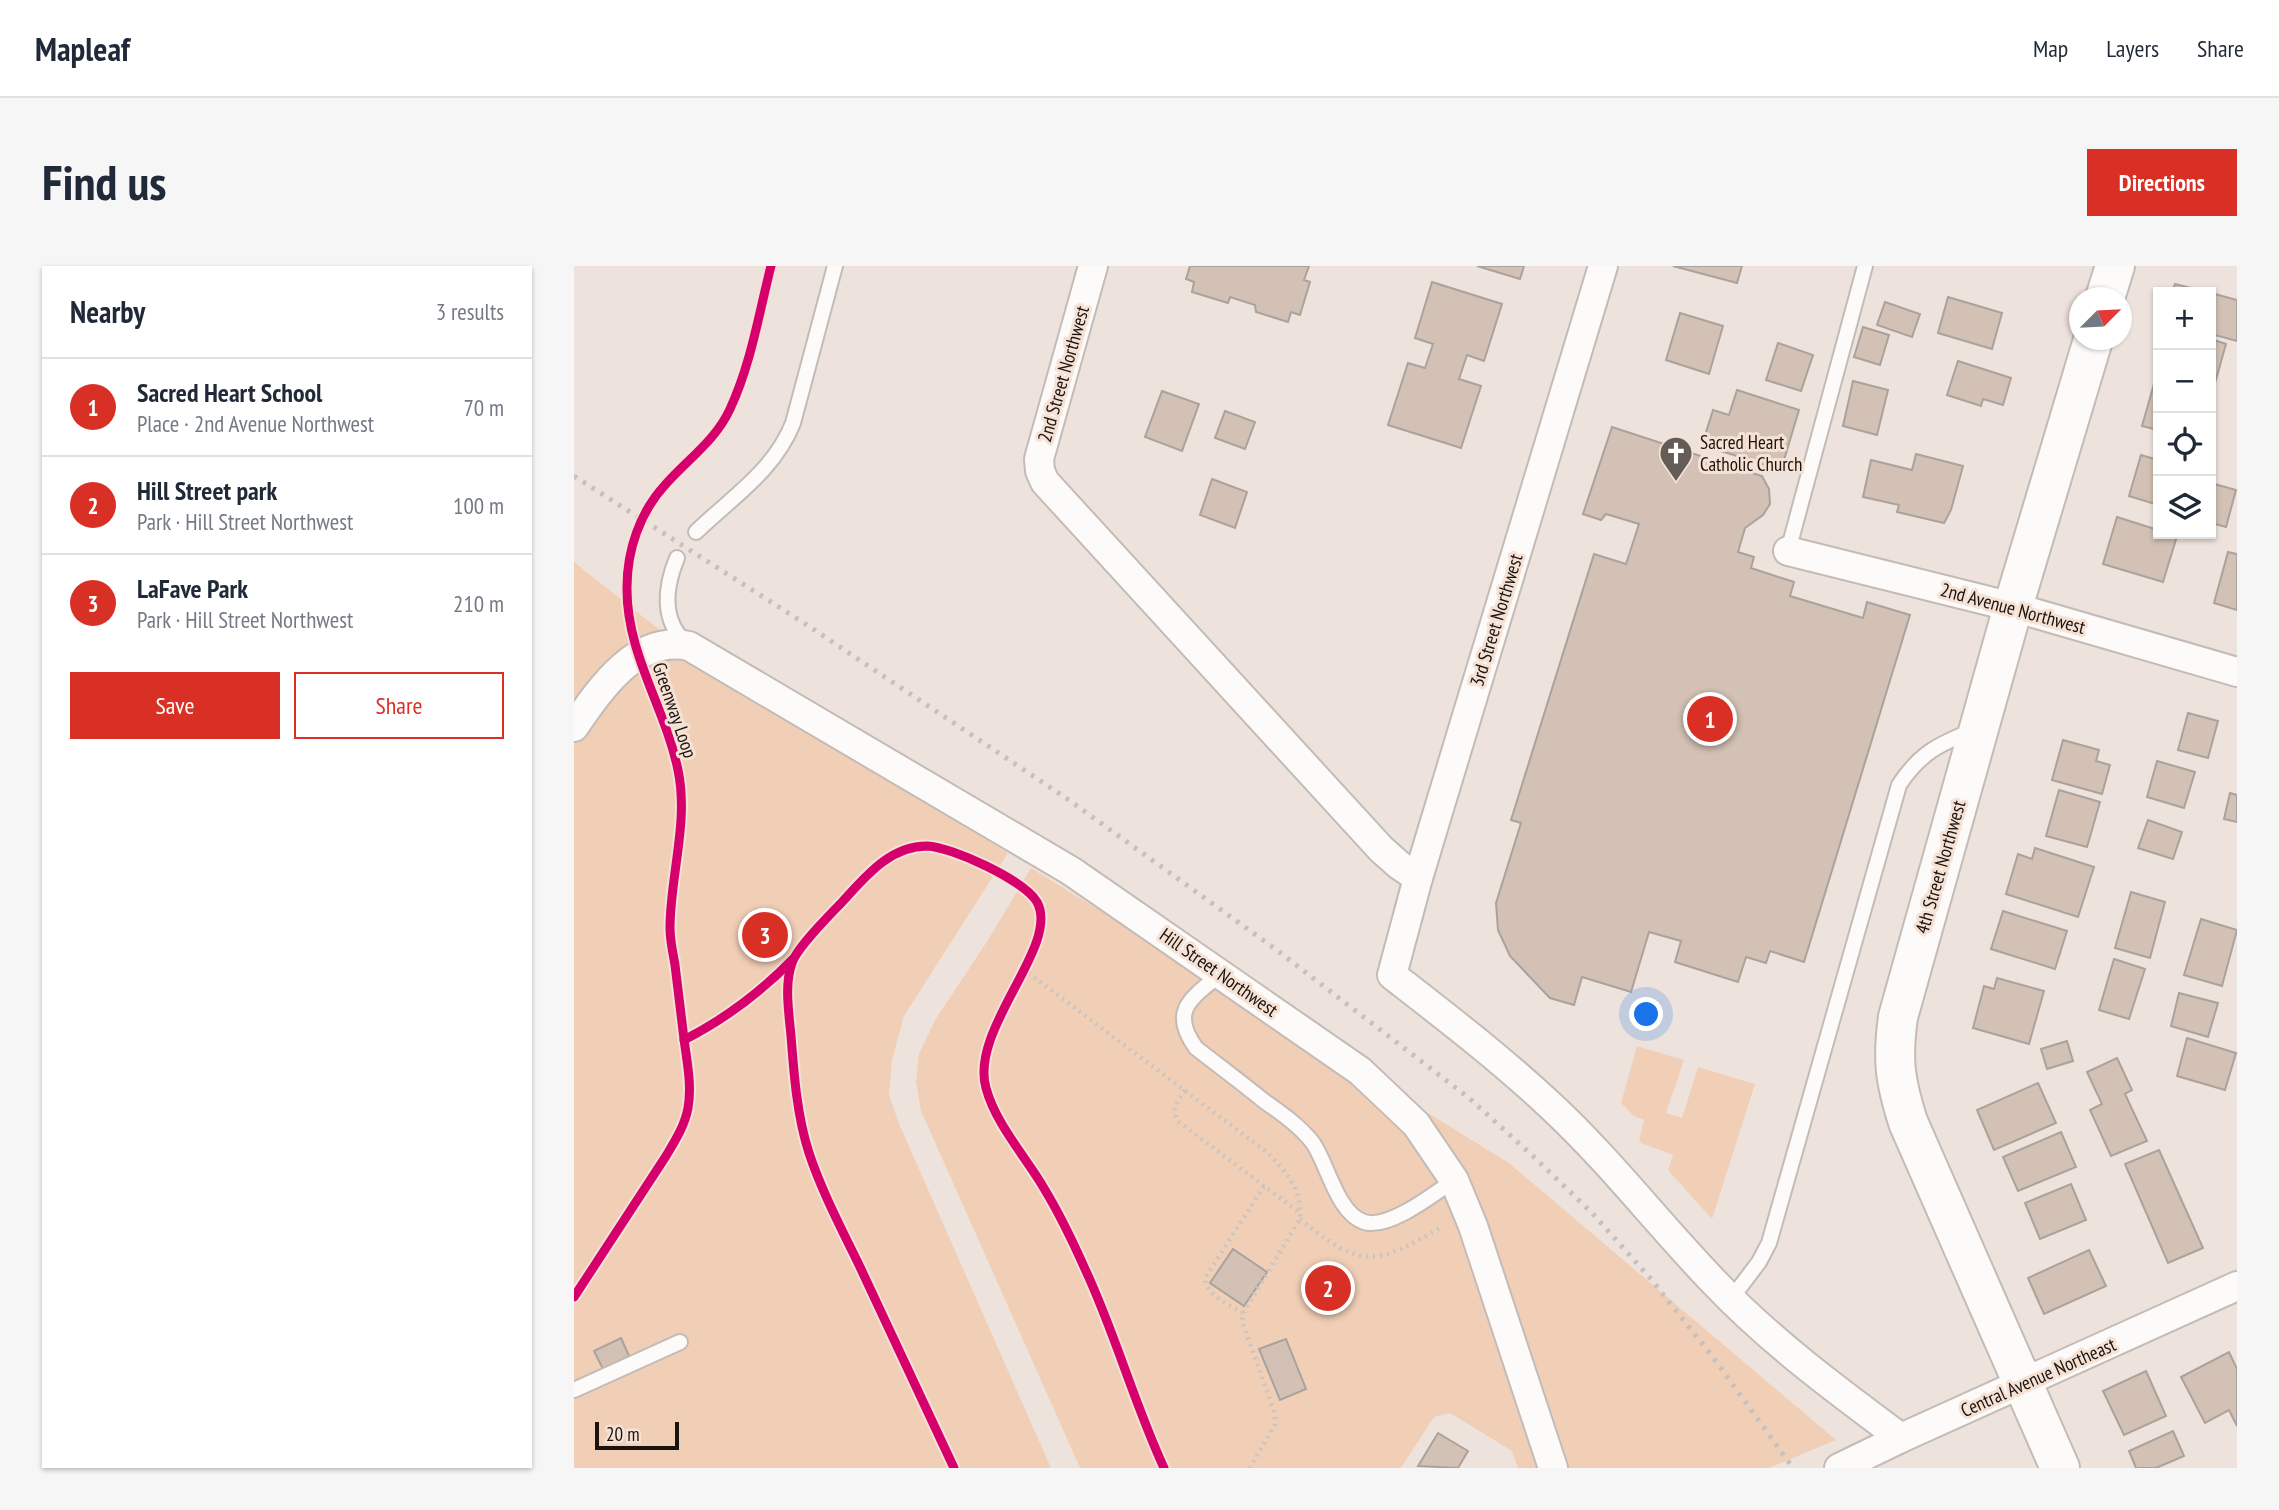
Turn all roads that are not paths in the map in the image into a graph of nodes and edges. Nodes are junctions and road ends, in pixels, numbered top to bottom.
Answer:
1 (835, 266) edge
2 (1093, 266) edge
3 (1603, 266) edge
4 (1866, 266) edge
5 (2115, 266) edge
6 (2108, 287) edge
7 (2090, 350) edge
8 (696, 532) dead end
9 (1788, 551) joint
10 (677, 558) dead end
11 (2013, 607) junction
12 (690, 646) junction
13 (2237, 672) edge
14 (574, 727) edge
15 (1979, 729) junction
16 (1418, 878) junction
17 (1221, 974) junction
18 (1454, 1180) junction
19 (2237, 1286) edge
20 (1731, 1299) junction
21 (680, 1342) dead end
22 (2022, 1384) junction
23 (574, 1390) edge
24 (1901, 1437) junction
25 (1553, 1468) edge
26 (1839, 1468) edge
27 (2060, 1468) edge

1 - 8 lane
2 - 16 street, 2nd Street Northwest
3 - 16 street, 3rd Street Northwest
4 - 9 lane
5 - 6 main road
7 - 11 main road, 4th Street Northwest
9 - 11 street, 2nd Avenue Northwest
10 - 12 lane
11 - 13 street, 2nd Avenue Northwest
11 - 15 main road, 4th Street Northwest
12 - 14 street
12 - 17 street, Hill Street Northwest
15 - 20 lane
15 - 22 main road, 4th Street Northwest
16 - 20 street, 3rd Street Northwest
17 - 18 street, Hill Street Northwest
17 - 18 lane
18 - 25 street, Hill Street Northwest
19 - 22 street, Central Avenue Northeast
20 - 24 street
21 - 23 lane
22 - 24 street, Central Avenue Northeast
22 - 27 main road, 4th Street Northwest
24 - 26 street, Central Avenue Northeast

